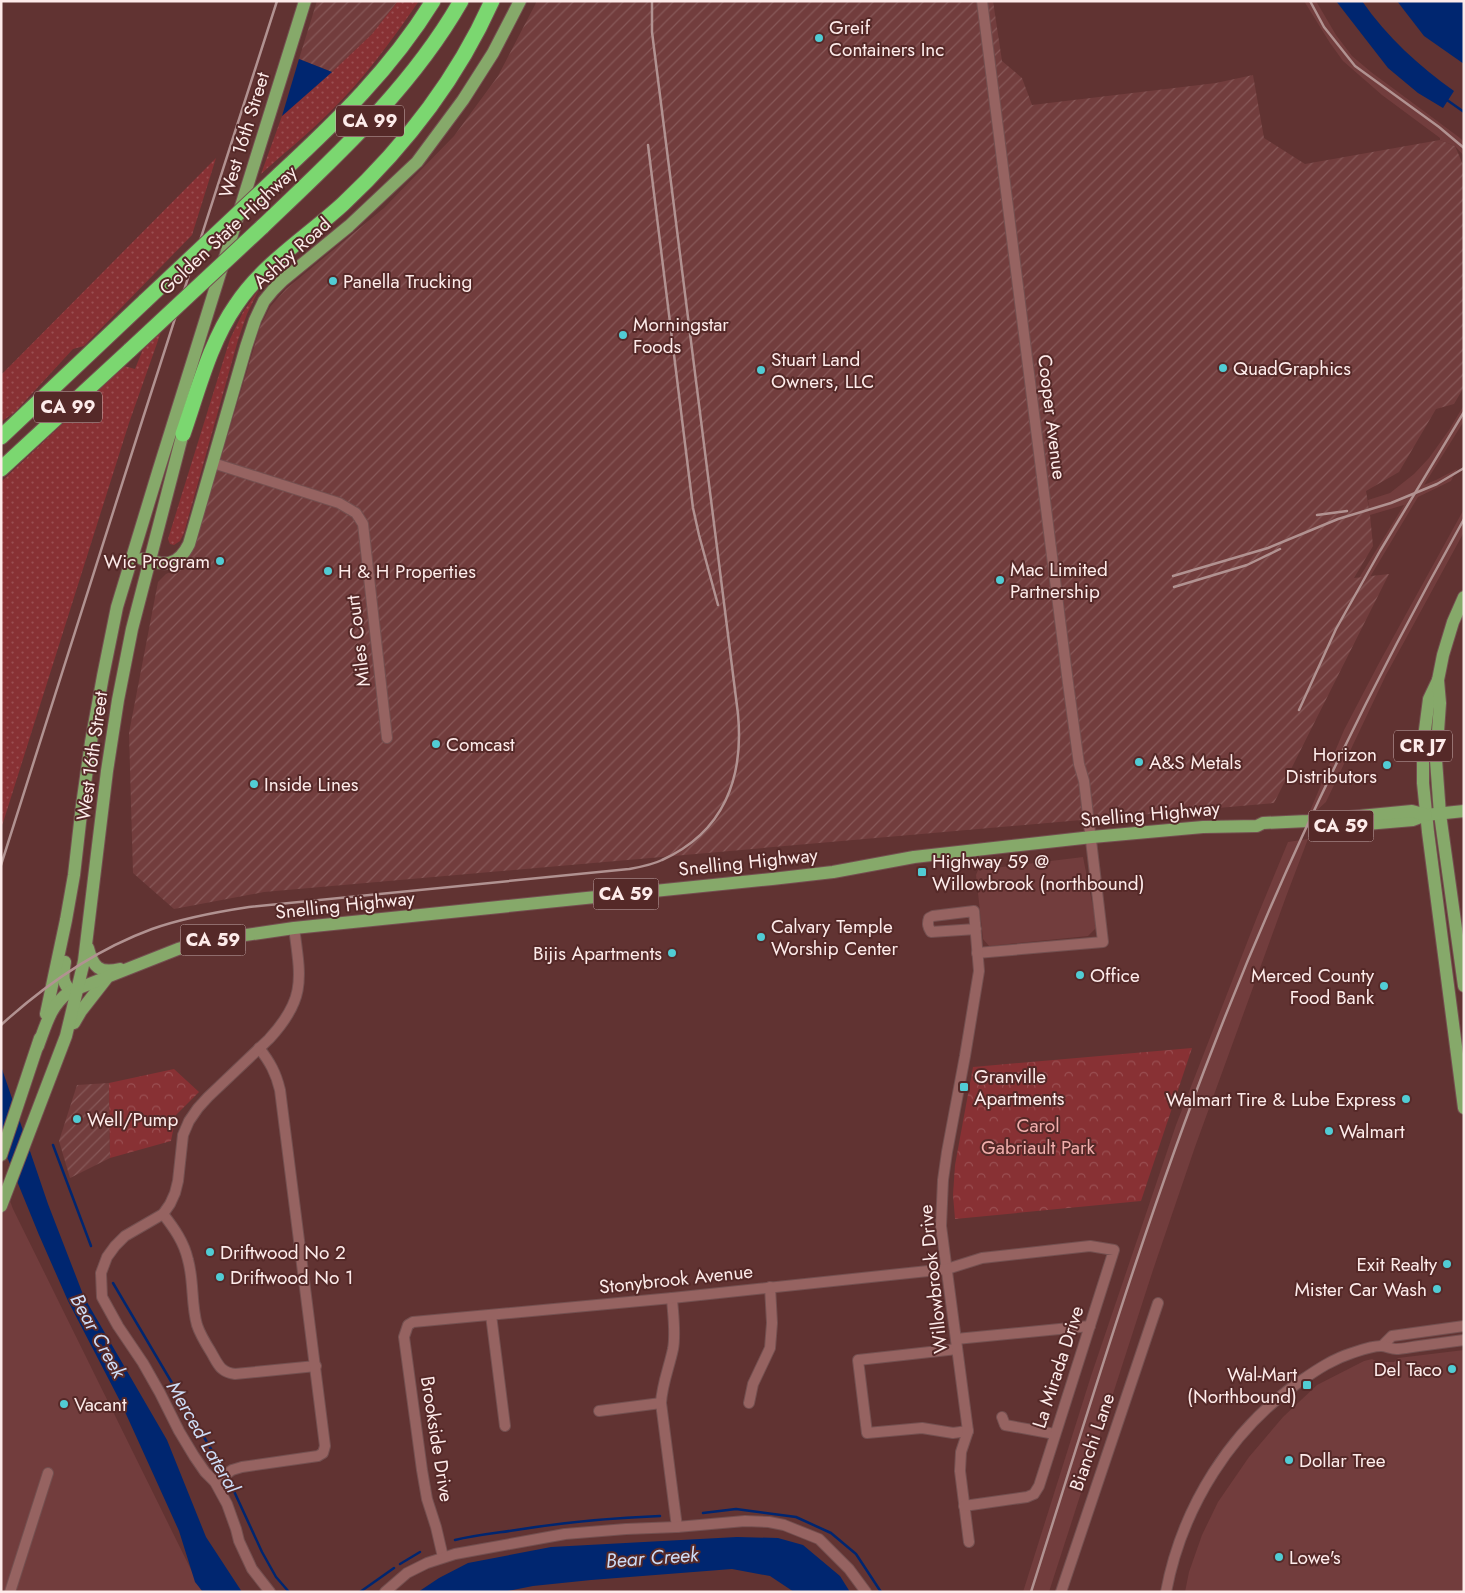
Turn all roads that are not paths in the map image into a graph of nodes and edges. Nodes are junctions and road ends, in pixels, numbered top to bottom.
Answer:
1 (305, 1) edge
2 (433, 1) edge
3 (460, 1) edge
4 (492, 1) edge
5 (520, 1) edge
6 (982, 1) edge
7 (210, 308) junction
8 (183, 434) junction
9 (1, 437) edge
10 (213, 463) junction
11 (4, 467) edge
12 (132, 556) junction
13 (150, 561) junction
14 (1464, 597) edge
15 (1438, 680) junction
16 (387, 738) dead end
17 (1464, 811) edge
18 (1440, 814) junction
19 (1426, 815) junction
20 (1092, 837) junction
21 (74, 875) junction
22 (294, 928) junction
23 (976, 929) dead end
24 (87, 942) junction
25 (977, 953) junction
26 (134, 966) junction
27 (106, 978) junction
28 (1464, 986) edge
29 (76, 990) junction
30 (66, 1036) junction
31 (1455, 1038) junction
32 (38, 1046) junction
33 (259, 1048) junction
34 (1464, 1056) edge
35 (1464, 1108) edge
36 (1, 1155) edge
37 (1, 1206) edge
38 (163, 1214) junction
39 (1114, 1250) joint
40 (947, 1269) junction
41 (770, 1287) junction
42 (672, 1298) junction
43 (1158, 1303) dead end
44 (491, 1314) junction
45 (408, 1325) joint
46 (1090, 1326) junction
47 (1464, 1326) edge
48 (1464, 1340) edge
49 (956, 1344) junction
50 (1382, 1346) junction
51 (316, 1366) junction
52 (661, 1403) junction
53 (749, 1403) dead end
54 (599, 1411) dead end
55 (1002, 1418) dead end
56 (505, 1426) dead end
57 (968, 1431) junction
58 (1055, 1434) junction
59 (48, 1473) dead end
60 (219, 1479) junction
61 (964, 1506) junction
62 (677, 1527) junction
63 (970, 1542) dead end
64 (443, 1557) junction
65 (10, 1592) edge
66 (270, 1592) edge
67 (385, 1592) edge
68 (866, 1592) edge
69 (1061, 1592) edge
70 (1166, 1592) edge

1 - 7 main road, West 16th Street
2 - 9 highway, Golden State Highway / CA 99, bridge
3 - 11 highway, Golden State Highway / CA 99, bridge
4 - 8 highway
5 - 10 main road, Ashby Road
6 - 20 street, Cooper Avenue
7 - 8 main road, West 16th Street
7 - 12 main road, West 16th Street
8 - 13 main road, West 16th Street
10 - 13 main road, Ashby Road
10 - 16 street, Miles Court
12 - 13 main road, Ashby Road
12 - 21 main road, West 16th Street
13 - 24 main road, West 16th Street
14 - 15 main road, CR J7
15 - 18 main road, CR J7
15 - 19 main road, CR J7
17 - 18 main road, CA 59
18 - 19 main road, Snelling Highway / CA 59
18 - 28 main road
19 - 20 main road, Snelling Highway / CA 59
19 - 31 main road
20 - 22 main road, Snelling Highway / CA 59
20 - 25 street
21 - 29 main road
21 - 32 main road, West 16th Street
22 - 26 main road, Snelling Highway / CA 59
22 - 33 street
23 - 25 street, Willowbrook Drive
24 - 26 main road
24 - 29 main road, West 16th Street
25 - 40 street, Willowbrook Drive
26 - 27 main road, Snelling Highway / CA 59
27 - 29 main road, Snelling Highway / CA 59
27 - 30 main road, CA 59
29 - 30 main road, West 16th Street
29 - 32 main road, CA 59
30 - 37 main road, West 16th Street / CA 59
31 - 34 main road
31 - 35 main road
32 - 36 main road, West 16th Street / CA 59
33 - 38 street
33 - 51 street
38 - 51 street
38 - 60 street
39 - 40 street, Stonybrook Avenue
39 - 46 street, La Mirada Drive
40 - 41 street, Stonybrook Avenue
40 - 49 street, Willowbrook Drive
41 - 42 street, Stonybrook Avenue
41 - 53 street
42 - 44 street, Stonybrook Avenue
42 - 52 street
43 - 69 street, Bianchi Lane
44 - 45 street, Stonybrook Avenue
44 - 56 street
45 - 64 street, Brookside Drive
46 - 49 street
46 - 58 street, La Mirada Drive
47 - 50 street
48 - 50 street
49 - 57 street, Willowbrook Drive
49 - 57 street
50 - 70 street
51 - 60 street
52 - 54 street
52 - 62 street
55 - 58 street
57 - 61 street, Willowbrook Drive
58 - 61 street, La Mirada Drive
59 - 65 street
60 - 66 street
61 - 63 street, Willowbrook Drive
62 - 64 street
62 - 68 street
64 - 67 street

